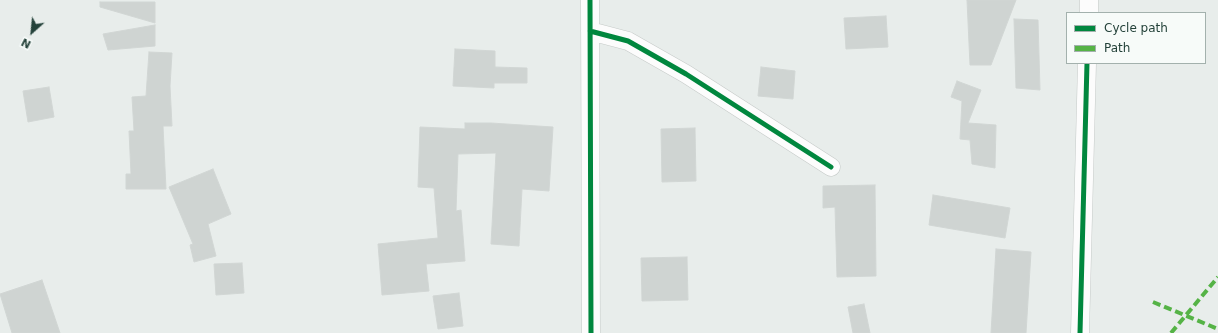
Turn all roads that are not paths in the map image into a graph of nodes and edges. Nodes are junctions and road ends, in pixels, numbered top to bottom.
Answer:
1 (590, 0) edge
2 (1089, 0) edge
3 (1089, 12) edge
4 (590, 31) junction
5 (1087, 64) edge
6 (830, 167) dead end
7 (591, 333) edge
8 (1080, 333) edge

1 - 4 street
2 - 3 street
4 - 6 street
4 - 7 street
5 - 8 street

